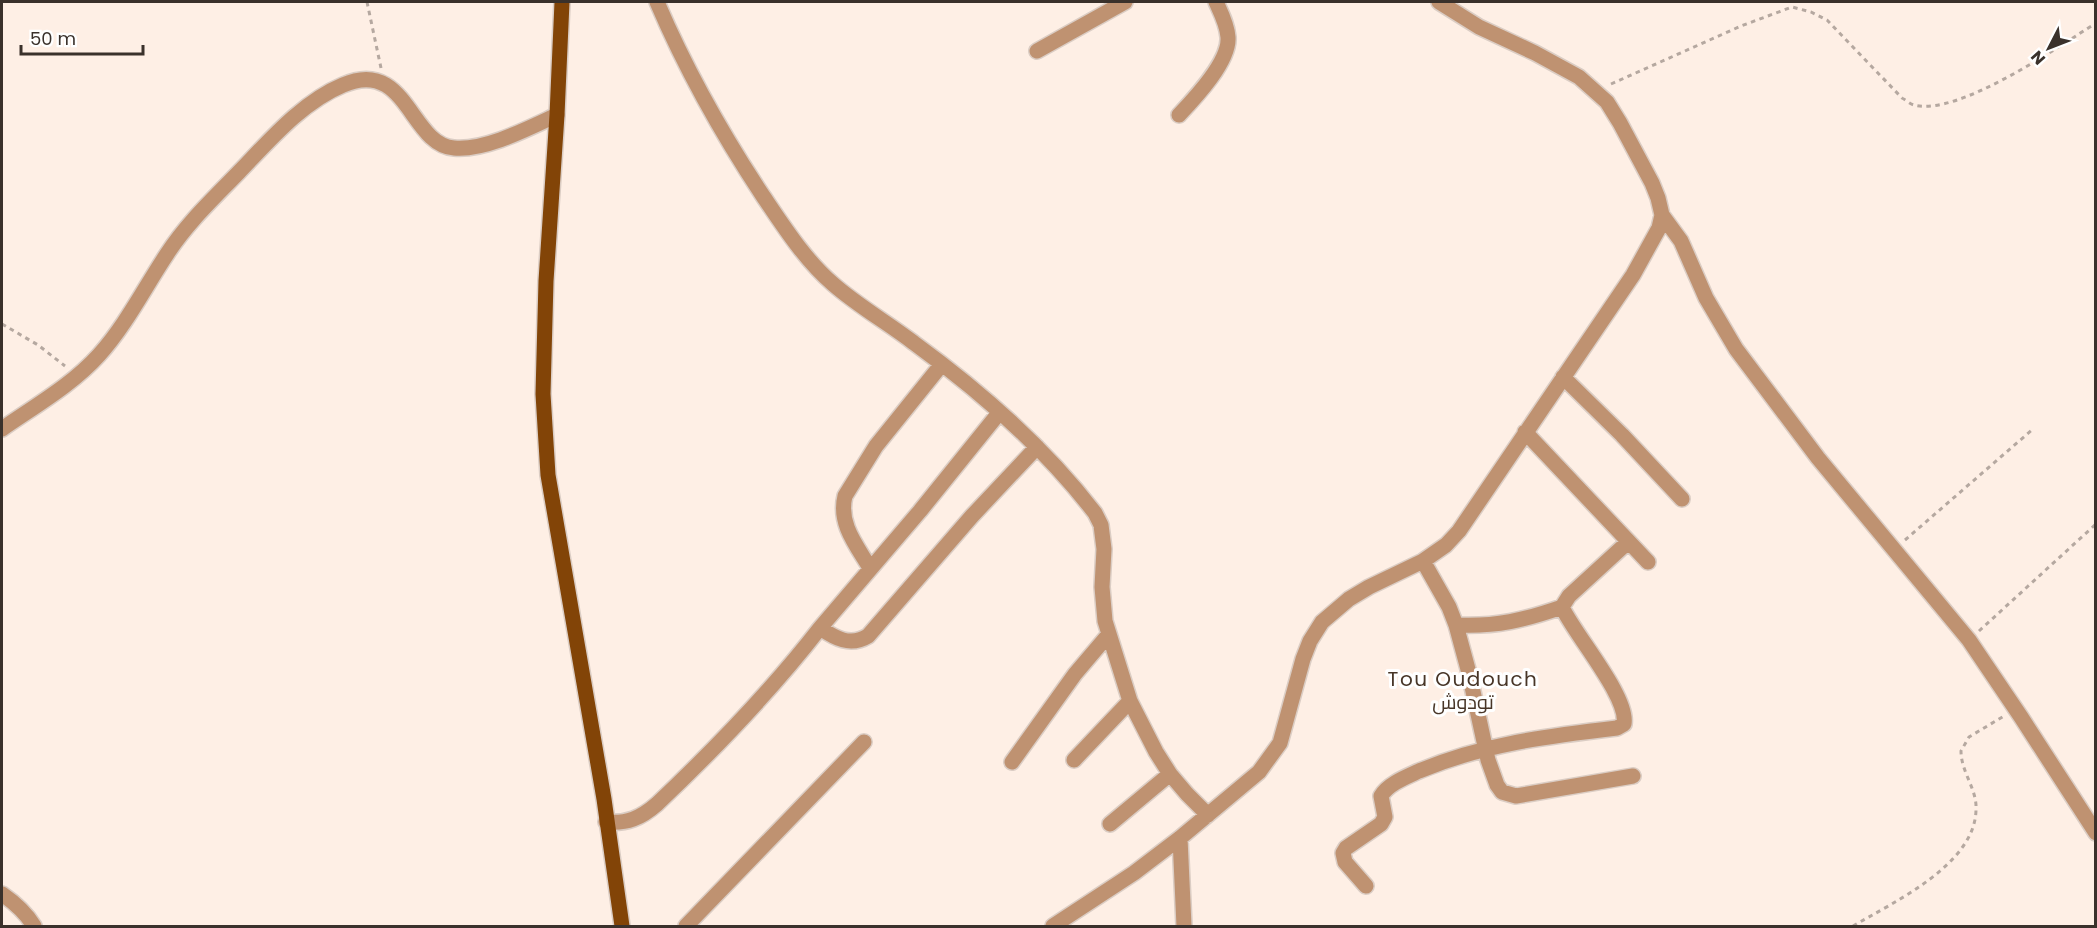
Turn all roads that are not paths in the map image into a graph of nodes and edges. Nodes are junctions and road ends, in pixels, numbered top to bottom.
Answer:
1 (562, 2) edge
2 (657, 2) edge
3 (1125, 2) edge
4 (1216, 2) edge
5 (1439, 2) edge
6 (1037, 51) dead end
7 (1179, 115) dead end
8 (557, 116) junction
9 (1662, 214) junction
10 (942, 364) junction
11 (1563, 377) junction
12 (999, 413) junction
13 (2, 429) edge
14 (1525, 432) junction
15 (1037, 447) junction
16 (1682, 499) dead end
17 (1628, 542) junction
18 (1423, 561) junction
19 (1648, 562) dead end
20 (870, 568) junction
21 (1562, 607) junction
22 (1456, 625) junction
23 (820, 628) junction
24 (1109, 634) junction
25 (1130, 701) junction
26 (864, 742) dead end
27 (1486, 748) junction
28 (1074, 760) dead end
29 (1012, 762) dead end
30 (1170, 774) junction
31 (1633, 776) dead end
32 (1208, 815) junction
33 (606, 822) junction
34 (1110, 824) dead end
35 (2096, 833) edge
36 (1180, 838) junction
37 (1366, 886) dead end
38 (2, 894) edge
39 (34, 927) edge
40 (622, 927) edge
41 (686, 927) edge
42 (1053, 927) edge
43 (1184, 927) edge

1 - 8 main road
2 - 10 street
3 - 6 street
4 - 7 street
5 - 9 street
8 - 13 street
8 - 33 main road
9 - 11 street
9 - 35 street
10 - 12 street
10 - 20 street
11 - 14 street
11 - 16 street
12 - 15 street
12 - 20 street
14 - 17 street
14 - 18 street
15 - 23 street
15 - 24 street
17 - 19 street
17 - 21 street
18 - 22 street
18 - 32 street
20 - 23 street
21 - 22 street
21 - 27 street
22 - 27 street
23 - 33 street
24 - 25 street
24 - 29 street
25 - 28 street
25 - 30 street
26 - 41 street
27 - 31 street
27 - 37 street
30 - 32 street
30 - 34 street
32 - 36 street
33 - 40 main road
36 - 42 street
36 - 43 street
38 - 39 street

